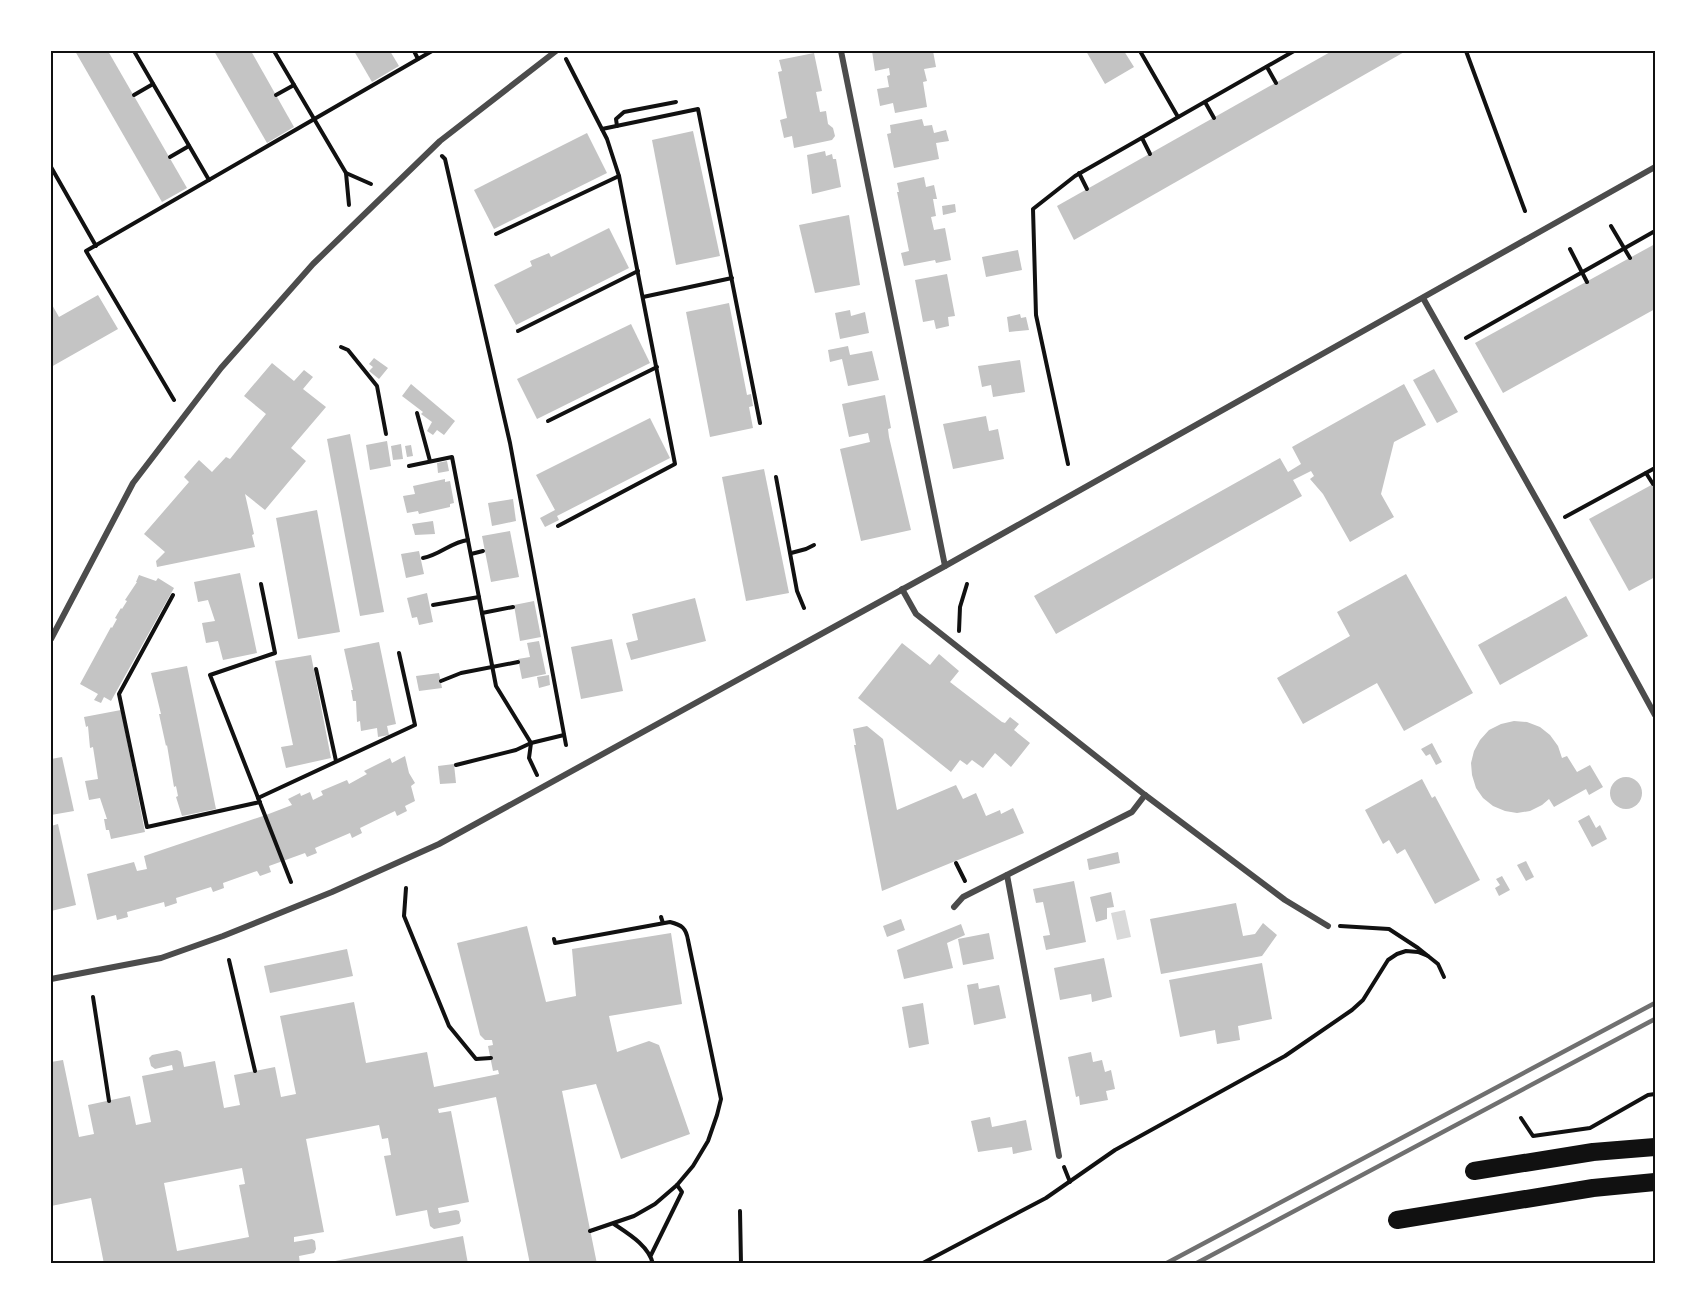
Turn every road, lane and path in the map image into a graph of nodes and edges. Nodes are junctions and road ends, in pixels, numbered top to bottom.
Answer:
1 (134, 51) edge
2 (274, 51) edge
3 (414, 51) edge
4 (432, 51) edge
5 (555, 51) edge
6 (841, 51) edge
7 (1140, 51) edge
8 (1294, 51) edge
9 (1466, 51) edge
10 (418, 59) junction
11 (567, 60) dead end
12 (1267, 67) junction
13 (1276, 83) dead end
14 (153, 84) junction
15 (294, 85) junction
16 (134, 95) dead end
17 (276, 95) dead end
18 (676, 102) dead end
19 (1205, 102) junction
20 (1178, 117) junction
21 (1214, 118) dead end
22 (314, 120) junction
23 (617, 126) junction
24 (602, 129) junction
25 (1142, 138) junction
26 (189, 146) junction
27 (1150, 154) dead end
28 (170, 157) dead end
29 (445, 159) dead end
30 (51, 167) edge
31 (1655, 167) edge
32 (346, 173) junction
33 (1079, 173) junction
34 (619, 176) junction
35 (209, 180) junction
36 (371, 184) dead end
37 (1087, 189) dead end
38 (348, 205) dead end
39 (1525, 211) dead end
40 (1611, 226) dead end
41 (1655, 231) edge
42 (496, 234) dead end
43 (96, 246) junction
44 (1570, 249) dead end
45 (1624, 249) junction
46 (1630, 258) dead end
47 (638, 271) junction
48 (1582, 272) junction
49 (732, 278) junction
50 (1587, 282) dead end
51 (643, 297) junction
52 (1423, 298) junction
53 (519, 331) dead end
54 (1466, 338) dead end
55 (341, 346) dead end
56 (657, 367) junction
57 (174, 400) dead end
58 (417, 413) dead end
59 (548, 421) dead end
60 (760, 423) dead end
61 (386, 434) dead end
62 (430, 461) junction
63 (1068, 464) dead end
64 (409, 466) dead end
65 (1655, 468) edge
66 (1646, 472) junction
67 (776, 477) dead end
68 (1653, 484) dead end
69 (1565, 517) dead end
70 (558, 526) dead end
71 (468, 540) junction
72 (814, 545) dead end
73 (483, 551) dead end
74 (790, 553) junction
75 (471, 554) junction
76 (423, 558) dead end
77 (945, 566) junction
78 (261, 584) dead end
79 (967, 584) dead end
80 (902, 589) junction
81 (173, 595) dead end
82 (479, 597) junction
83 (433, 605) dead end
84 (513, 607) dead end
85 (804, 608) dead end
86 (482, 613) junction
87 (959, 632) dead end
88 (51, 639) edge
89 (399, 653) dead end
90 (518, 662) dead end
91 (492, 668) junction
92 (316, 669) dead end
93 (441, 681) dead end
94 (1655, 715) edge
95 (564, 735) junction
96 (531, 743) junction
97 (566, 745) dead end
98 (336, 762) junction
99 (456, 765) dead end
100 (543, 787) junction
101 (1145, 795) junction
102 (259, 800) junction
103 (1006, 875) junction
104 (291, 882) dead end
105 (406, 888) dead end
106 (954, 906) dead end
107 (661, 917) dead end
108 (663, 924) junction
109 (1328, 926) joint
110 (554, 939) dead end
111 (1428, 956) junction
112 (229, 960) dead end
113 (1444, 977) dead end
114 (51, 979) edge
115 (93, 997) dead end
116 (491, 1058) dead end
117 (255, 1071) dead end
118 (1655, 1094) edge
119 (109, 1101) dead end
120 (1521, 1118) dead end
121 (1655, 1147) edge
122 (1059, 1156) dead end
123 (1474, 1171) dead end
124 (1655, 1182) edge
125 (677, 1185) junction
126 (740, 1211) dead end
127 (1397, 1220) dead end
128 (614, 1224) junction
129 (590, 1232) dead end
130 (651, 1255) junction
131 (653, 1264) edge
132 (741, 1264) edge
133 (921, 1264) edge

1 - 14 path
2 - 15 path
3 - 10 path
4 - 10 path
5 - 88 street
6 - 77 street
7 - 20 path
8 - 12 path
9 - 39 path
10 - 22 path
11 - 24 path
12 - 13 path
12 - 19 path
14 - 16 path
14 - 26 path
15 - 17 path
15 - 22 path
18 - 23 path
19 - 20 path
19 - 21 path
20 - 25 path
22 - 32 path
22 - 35 path
23 - 24 path
23 - 49 path
24 - 34 path
25 - 27 path
25 - 33 path
26 - 28 path
26 - 35 path
29 - 95 path
30 - 43 path
31 - 52 street
32 - 36 path
32 - 38 path
33 - 37 path
33 - 63 path
34 - 42 path
34 - 47 path
35 - 43 path
40 - 45 path
41 - 45 path
43 - 57 path
44 - 48 path
45 - 46 path
45 - 48 path
47 - 51 path
47 - 53 path
48 - 50 path
48 - 54 path
49 - 51 path
49 - 60 path
51 - 56 path
52 - 77 street
52 - 94 street
55 - 61 path
56 - 59 path
56 - 70 path
58 - 62 path
62 - 64 path
62 - 71 path
65 - 66 path
66 - 68 path
66 - 69 path
67 - 74 path
71 - 75 path
71 - 76 path
72 - 74 path
73 - 75 path
74 - 85 path
75 - 82 path
77 - 80 street
78 - 102 path
79 - 87 path
80 - 100 street
80 - 101 street
81 - 102 path
82 - 83 path
82 - 86 path
84 - 86 path
86 - 91 path
89 - 98 path
90 - 91 path
91 - 93 path
91 - 96 path
92 - 98 path
95 - 96 path
95 - 97 path
96 - 99 path
96 - 100 path
98 - 102 path
100 - 114 street
101 - 103 street
101 - 109 street
102 - 104 path
103 - 106 street
103 - 122 street
105 - 116 path
107 - 108 path
108 - 110 path
108 - 125 path
109 - 111 path
111 - 113 path
111 - 133 path
112 - 117 path
115 - 119 path
118 - 120 path
121 - 123 highway
124 - 127 highway
125 - 128 path
125 - 130 path
126 - 132 path
128 - 129 path
128 - 130 path
130 - 131 path

